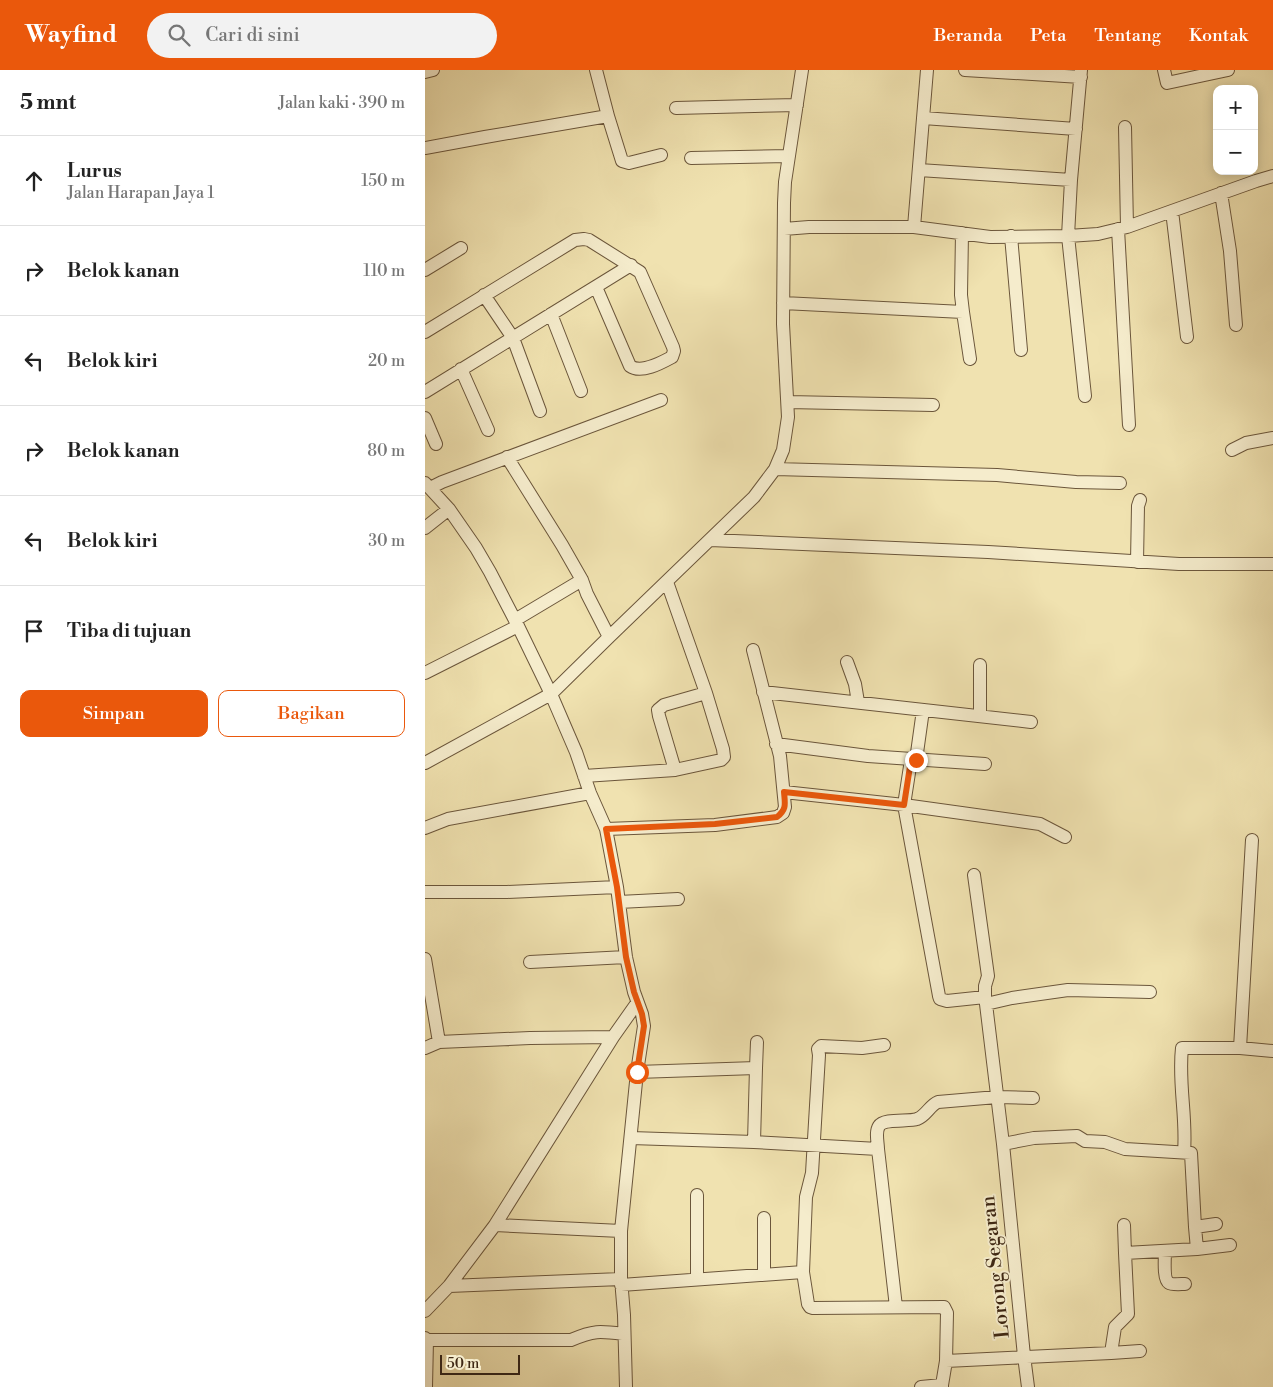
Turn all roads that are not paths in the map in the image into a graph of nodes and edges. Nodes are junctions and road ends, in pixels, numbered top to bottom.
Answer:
1 (596, 70) edge
2 (802, 70) edge
3 (927, 70) edge
4 (965, 70) edge
5 (1164, 70) edge
6 (1229, 70) edge
7 (1081, 74) edge
8 (797, 105) junction
9 (676, 108) dead end
10 (608, 116) junction
11 (923, 118) junction
12 (1125, 127) dead end
13 (1076, 128) junction
14 (425, 148) edge
15 (661, 155) dead end
16 (789, 156) junction
17 (691, 158) dead end
18 (919, 170) junction
19 (1071, 180) junction
20 (1273, 180) edge
21 (1221, 193) junction
22 (1172, 211) junction
23 (914, 227) junction
24 (1122, 228) junction
25 (784, 229) junction
26 (962, 233) junction
27 (1011, 236) junction
28 (1068, 236) junction
29 (461, 248) dead end
30 (631, 265) junction
31 (425, 270) edge
32 (595, 287) junction
33 (484, 295) junction
34 (783, 302) junction
35 (963, 312) junction
36 (551, 314) junction
37 (1236, 325) dead end
38 (425, 332) edge
39 (1187, 337) dead end
40 (513, 338) junction
41 (1021, 350) dead end
42 (971, 359) dead end
43 (461, 370) junction
44 (581, 390) dead end
45 (425, 392) edge
46 (1085, 396) dead end
47 (661, 400) dead end
48 (787, 402) junction
49 (933, 405) dead end
50 (540, 410) dead end
51 (425, 418) edge
52 (1129, 425) dead end
53 (488, 430) dead end
54 (1273, 438) edge
55 (436, 444) dead end
56 (1232, 450) dead end
57 (507, 457) junction
58 (775, 470) junction
59 (1120, 484) dead end
60 (428, 486) edge
61 (1140, 500) dead end
62 (449, 509) junction
63 (425, 528) edge
64 (711, 540) junction
65 (1137, 562) junction
66 (1273, 564) edge
67 (582, 580) junction
68 (667, 582) junction
69 (517, 623) junction
70 (609, 637) junction
71 (753, 650) dead end
72 (847, 662) dead end
73 (981, 665) dead end
74 (425, 673) edge
75 (763, 692) junction
76 (706, 693) junction
77 (551, 694) junction
78 (858, 702) junction
79 (923, 710) junction
80 (979, 716) junction
81 (1031, 722) dead end
82 (777, 744) junction
83 (913, 760) junction
84 (425, 763) edge
85 (985, 764) dead end
86 (675, 770) junction
87 (585, 776) junction
88 (590, 792) junction
89 (784, 792) junction
90 (904, 805) junction
91 (425, 828) edge
92 (606, 829) junction
93 (1065, 837) dead end
94 (1252, 840) dead end
95 (974, 875) dead end
96 (617, 887) junction
97 (425, 892) edge
98 (678, 898) dead end
99 (619, 902) junction
100 (626, 957) junction
101 (425, 958) edge
102 (530, 962) dead end
103 (1150, 992) dead end
104 (986, 1001) junction
105 (637, 1003) junction
106 (613, 1038) junction
107 (439, 1042) junction
108 (757, 1042) dead end
109 (884, 1045) dead end
110 (425, 1048) edge
111 (1240, 1048) junction
112 (1273, 1051) edge
113 (756, 1068) junction
114 (637, 1072) junction
115 (997, 1097) junction
116 (1033, 1098) dead end
117 (631, 1138) junction
118 (754, 1142) junction
119 (1003, 1144) junction
120 (814, 1146) junction
121 (878, 1149) junction
122 (1184, 1152) junction
123 (697, 1195) dead end
124 (764, 1218) dead end
125 (1216, 1224) dead end
126 (495, 1225) junction
127 (1124, 1225) dead end
128 (1195, 1226) junction
129 (621, 1231) junction
130 (1230, 1245) dead end
131 (1197, 1249) junction
132 (1165, 1251) junction
133 (1125, 1253) junction
134 (803, 1272) junction
135 (764, 1274) junction
136 (697, 1279) junction
137 (621, 1282) junction
138 (1185, 1284) dead end
139 (449, 1286) junction
140 (896, 1307) junction
141 (426, 1309) edge
142 (624, 1334) junction
143 (426, 1339) edge
144 (1140, 1351) dead end
145 (1111, 1353) junction
146 (1024, 1356) junction
147 (946, 1360) junction
148 (942, 1386) edge
149 (426, 1387) edge
150 (626, 1387) edge
151 (921, 1387) edge
152 (1028, 1387) edge

1 - 10 street
2 - 8 street
3 - 11 street
4 - 7 street
5 - 6 street
7 - 13 street
8 - 9 street
8 - 16 street
10 - 14 street
10 - 15 street
11 - 13 street
11 - 18 street
12 - 24 street
13 - 19 street
16 - 17 street
16 - 25 street
18 - 19 street
18 - 23 street
19 - 28 street
20 - 21 street
21 - 22 street
21 - 37 street
22 - 24 street
22 - 39 street
23 - 25 street
23 - 26 street
24 - 28 street
24 - 52 street
25 - 34 street
26 - 27 street
26 - 35 street
27 - 28 street
27 - 41 street
28 - 46 street
29 - 31 street
30 - 32 street
30 - 32 street
30 - 33 street
32 - 36 street
33 - 38 street
33 - 40 street
34 - 35 street
34 - 48 street
35 - 42 street
36 - 40 street
36 - 44 street
40 - 43 street
40 - 50 street
43 - 45 street
43 - 53 street
47 - 57 street
48 - 49 street
48 - 58 street
51 - 55 street
54 - 56 street
57 - 60 street
57 - 67 street
58 - 59 street
58 - 64 street
60 - 62 street
61 - 65 street
62 - 63 street
62 - 69 street
64 - 65 street
64 - 68 street
65 - 66 street
67 - 69 street
67 - 70 street
68 - 70 street
68 - 76 street
69 - 74 street
69 - 77 street
70 - 77 street
71 - 75 street
72 - 78 street
73 - 80 street
75 - 78 street
75 - 82 street
76 - 86 street
76 - 86 street
77 - 84 street
77 - 87 street
78 - 79 street
79 - 80 street
79 - 83 street
80 - 81 street
82 - 83 street
82 - 89 street
83 - 85 street
83 - 90 street
86 - 87 street
87 - 88 street
88 - 91 street
88 - 92 street
89 - 90 street
89 - 92 street
90 - 93 street
90 - 104 street
92 - 96 street
94 - 111 street
95 - 104 street, Lorong Segaran
96 - 97 street
96 - 99 street
98 - 99 street
99 - 100 street
100 - 102 street
100 - 105 street
101 - 107 street
103 - 104 street
104 - 115 street, Lorong Segaran
105 - 106 street
105 - 114 street
106 - 107 street
106 - 126 street
107 - 110 street
108 - 113 street
109 - 120 street
111 - 112 street
111 - 122 street
113 - 114 street
113 - 118 street
114 - 117 street
115 - 116 street
115 - 119 street, Lorong Segaran
115 - 121 street
117 - 118 street
117 - 129 street
118 - 120 street
119 - 122 street
119 - 146 street, Lorong Segaran
120 - 121 street
120 - 134 street
121 - 140 street
122 - 128 street
123 - 136 street
124 - 135 street
125 - 128 street
126 - 129 street
126 - 139 street
127 - 133 street
128 - 131 street
129 - 137 street
130 - 131 street
131 - 132 street
132 - 133 street
132 - 138 street
133 - 145 street
134 - 135 street
134 - 140 street
135 - 136 street
136 - 137 street
137 - 139 street
137 - 142 street
139 - 141 street
140 - 147 street
142 - 143 street
142 - 150 street
143 - 149 street
144 - 145 street
145 - 146 street
146 - 147 street
146 - 152 street, Lorong Segaran
147 - 148 street
148 - 151 street

